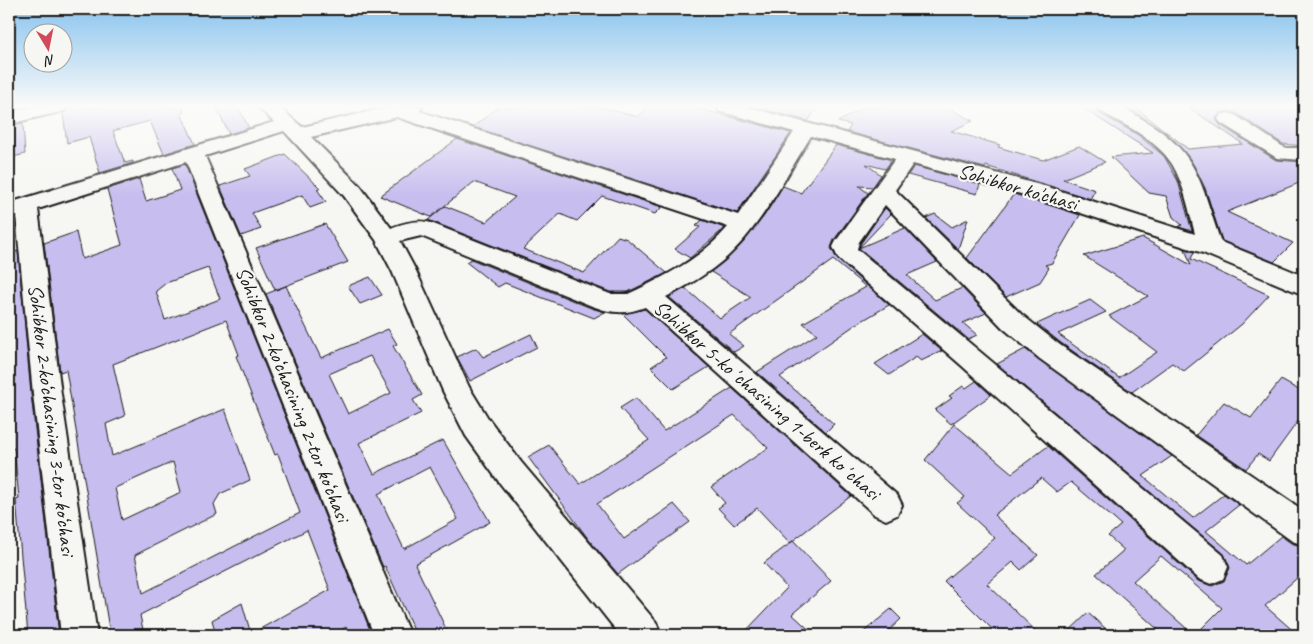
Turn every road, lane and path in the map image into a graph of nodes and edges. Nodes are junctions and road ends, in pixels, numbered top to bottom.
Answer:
1 (240, 137) edge
2 (300, 137) edge
3 (488, 137) edge
4 (801, 137) edge
5 (836, 137) edge
6 (1156, 137) edge
7 (1255, 137) edge
8 (193, 153) junction
9 (1304, 154) edge
10 (908, 156) junction
11 (883, 191) junction
12 (17, 207) edge
13 (741, 224) junction
14 (388, 238) junction
15 (1211, 247) junction
16 (1304, 286) edge
17 (647, 295) junction
18 (886, 505) dead end
19 (1304, 530) edge
20 (1211, 568) dead end
21 (79, 635) edge
22 (392, 635) edge
23 (643, 635) edge

1 - 8 street
2 - 14 street
3 - 13 street
4 - 13 street
5 - 10 street, Sohibkor ko'chasi
6 - 15 street
7 - 9 street
8 - 12 street
8 - 22 street, Sohibkor 2-ko‘chasining 2-tor ko‘chasi
10 - 11 street
10 - 15 street, Sohibkor ko'chasi
11 - 19 street
11 - 20 street
12 - 21 street, Sohibkor 2-ko‘chasining 3-tor ko‘chasi
13 - 17 street
14 - 17 street
14 - 23 street
15 - 16 street, Sohibkor ko'chasi
17 - 18 street, Sohibkor 5-koʼchasining 1-berk koʼchasi

